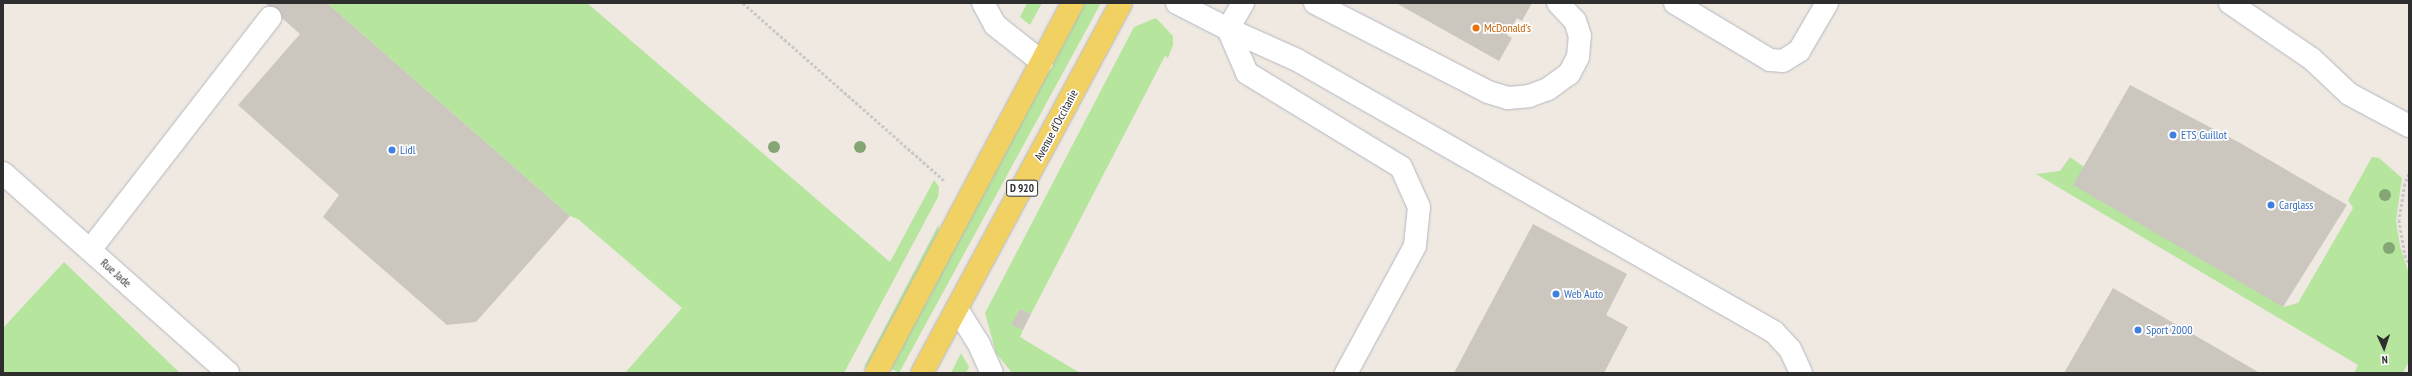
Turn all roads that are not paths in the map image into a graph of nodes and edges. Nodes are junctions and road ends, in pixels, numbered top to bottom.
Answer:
1 (983, 3) edge
2 (1073, 3) edge
3 (1121, 3) edge
4 (1178, 3) edge
5 (1243, 3) edge
6 (1315, 3) edge
7 (1558, 3) edge
8 (1675, 3) edge
9 (1827, 3) edge
10 (2230, 3) edge
11 (270, 18) dead end
12 (1228, 30) junction
13 (1042, 62) junction
14 (2409, 126) edge
15 (3, 173) edge
16 (90, 250) junction
17 (956, 309) junction
18 (228, 373) edge
19 (876, 373) edge
20 (922, 373) edge
21 (992, 373) edge
22 (1346, 373) edge
23 (1801, 373) edge

1 - 13 street
2 - 13 main road
3 - 17 main road, Avenue d'Occitanie / D 920
4 - 12 street
5 - 12 street
6 - 7 street
8 - 9 street
10 - 14 street
11 - 16 street
12 - 22 street
12 - 23 street
13 - 19 main road
15 - 16 street, Rue Jade
16 - 18 street, Rue Jade
17 - 20 main road, Avenue d'Occitanie / D 920
17 - 21 street

